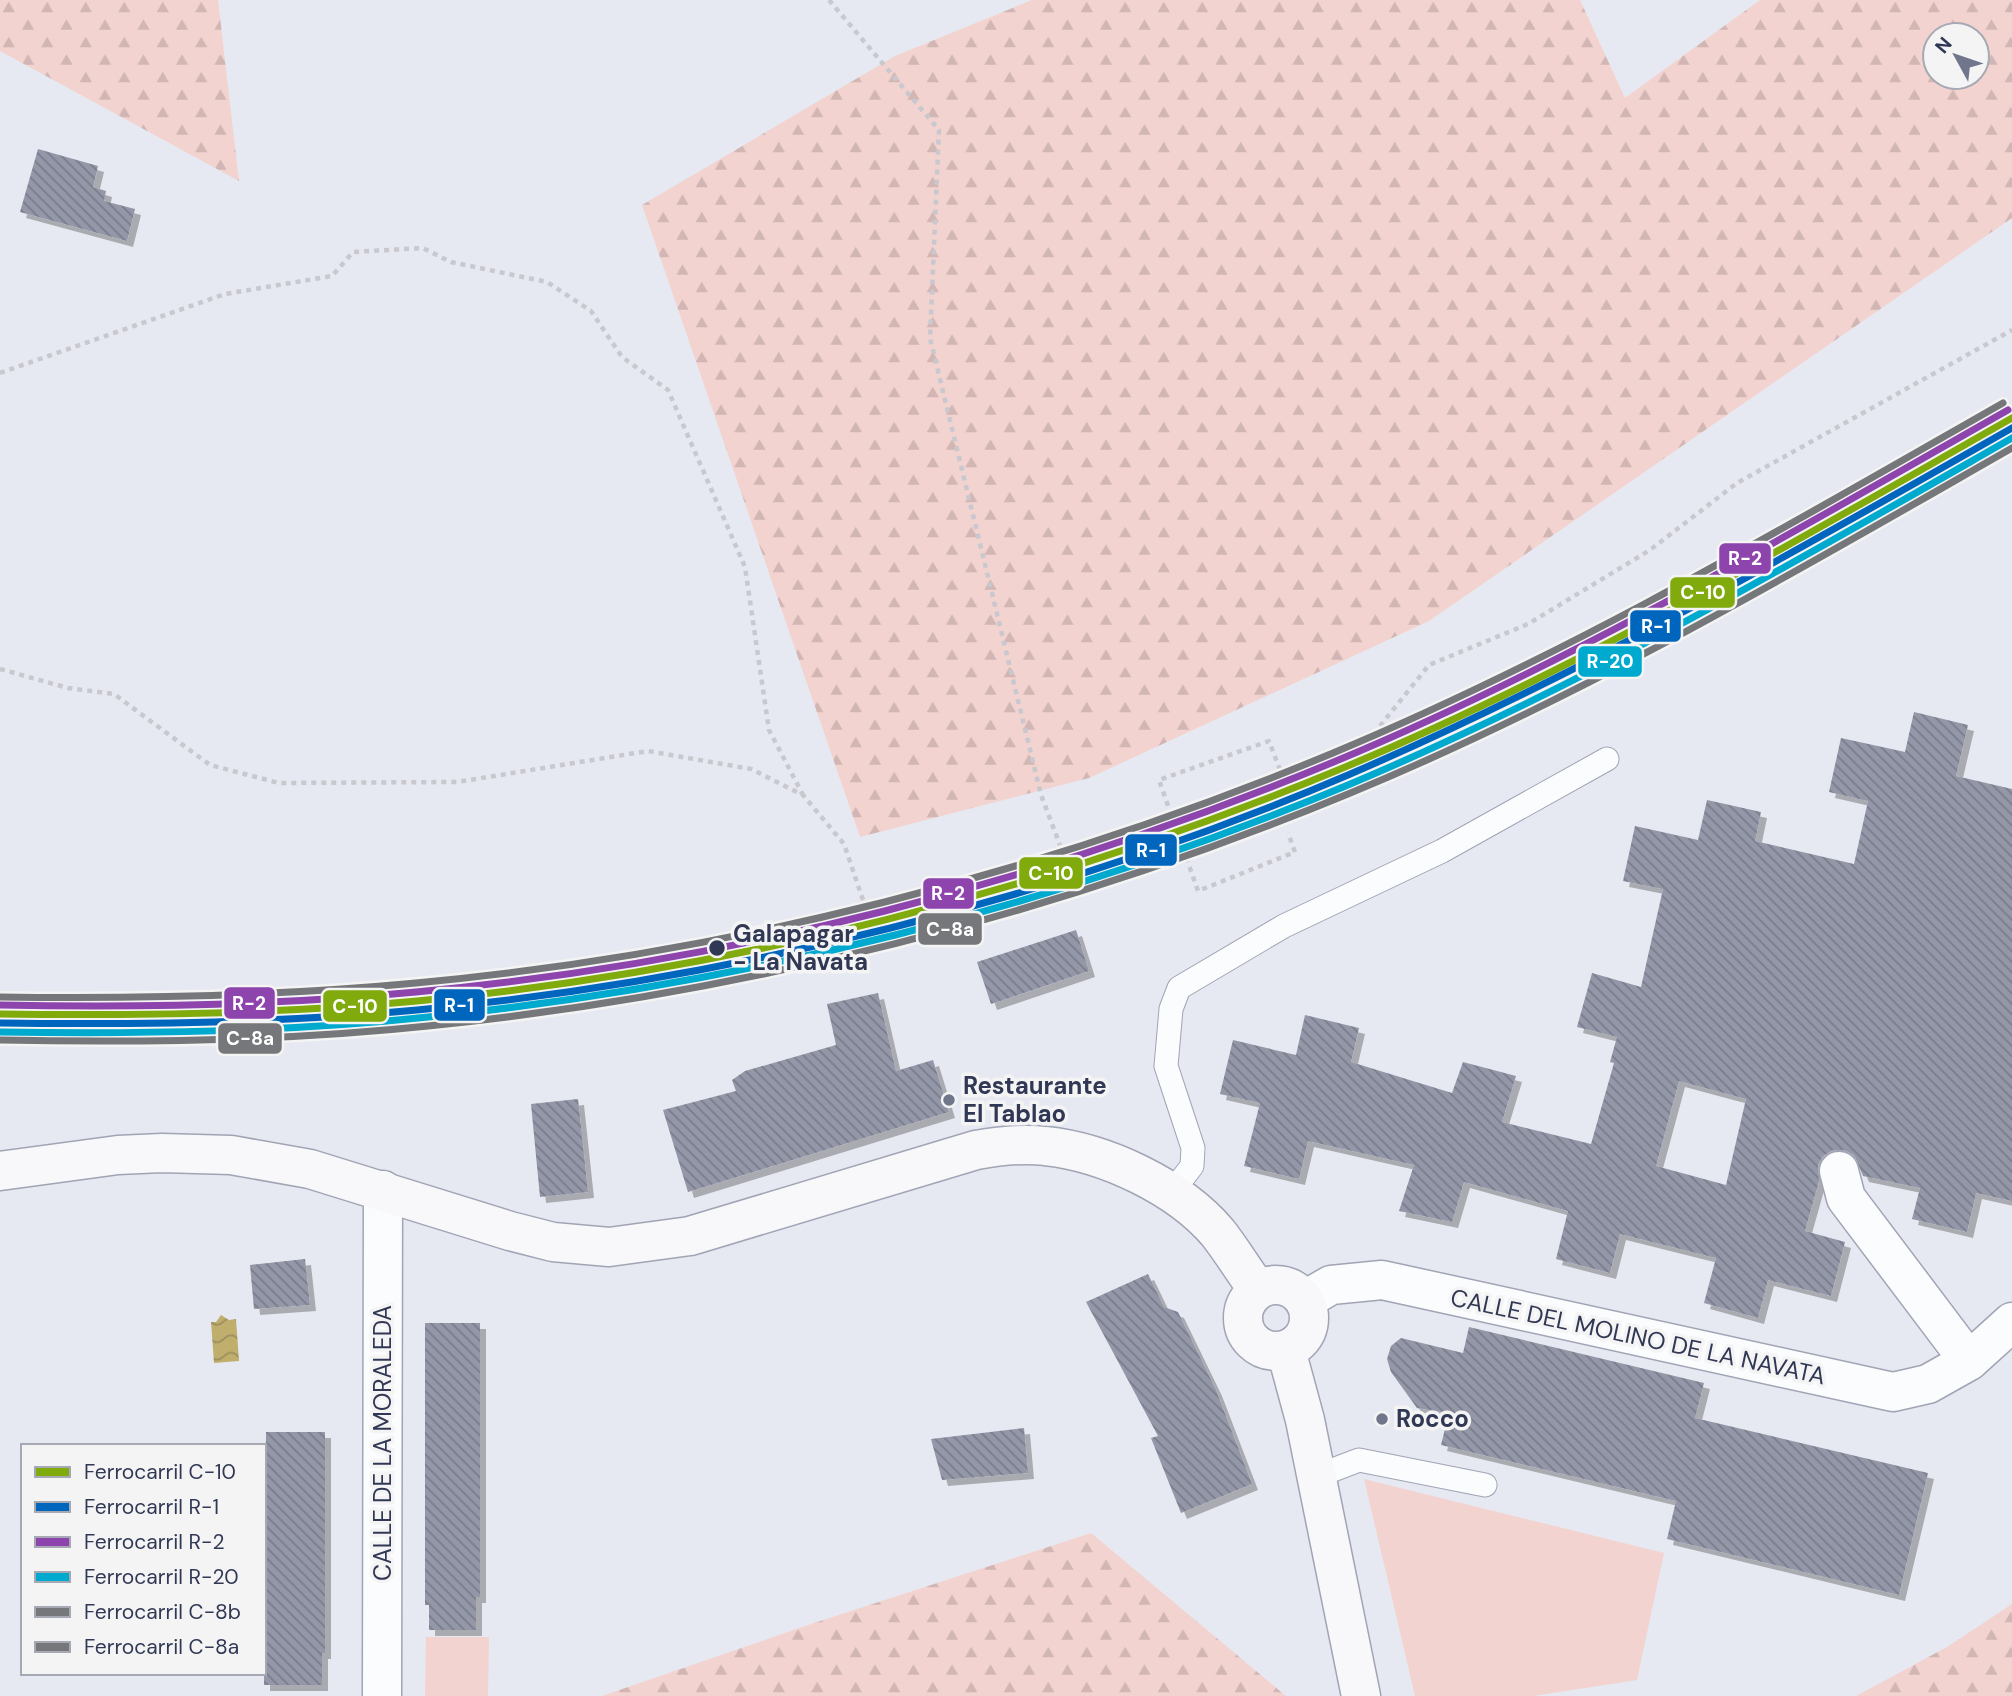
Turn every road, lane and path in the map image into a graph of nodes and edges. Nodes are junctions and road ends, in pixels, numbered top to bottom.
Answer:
1 (829, 0) edge
2 (2012, 330) edge
3 (0, 373) edge
4 (0, 669) edge
5 (1380, 726) dead end
6 (1607, 759) dead end
7 (1280, 770) dead end
8 (803, 794) junction
9 (1287, 832) dead end
10 (1060, 845) dead end
11 (863, 900) dead end
12 (0, 1171) edge
13 (1839, 1171) dead end
14 (383, 1190) junction
15 (1172, 1192) junction
16 (1258, 1290) junction
17 (1305, 1300) junction
18 (2012, 1322) edge
19 (1286, 1350) junction
20 (1969, 1361) junction
21 (1317, 1476) junction
22 (1485, 1485) dead end
23 (382, 1696) edge
24 (1361, 1696) edge

1 - 10 path
2 - 5 path
3 - 8 path
4 - 8 path
6 - 15 lane
7 - 9 path
8 - 11 path
12 - 14 main road
13 - 20 street
14 - 15 main road
14 - 23 street, CALLE DE LA MORALEDA
15 - 16 main road
16 - 17 main road
16 - 19 main road
17 - 19 main road
17 - 20 street, CALLE DEL MOLINO DE LA NAVATA
18 - 20 street, CALLE DEL MOLINO DE LA NAVATA
19 - 21 main road
21 - 22 lane
21 - 24 main road

